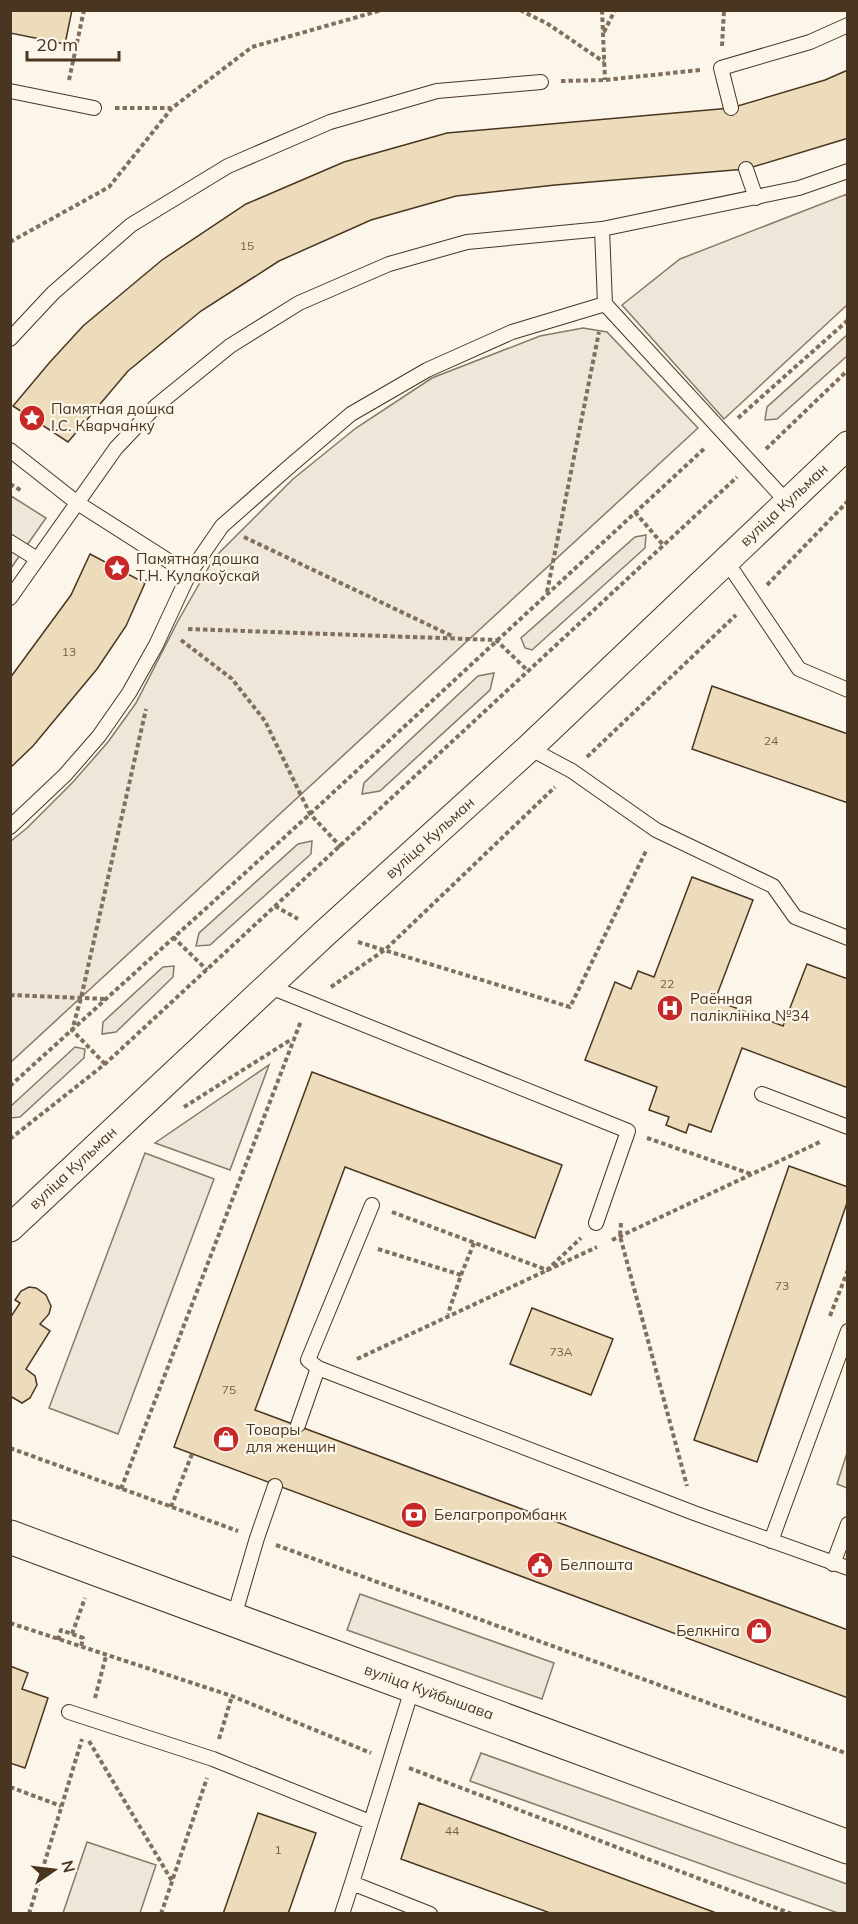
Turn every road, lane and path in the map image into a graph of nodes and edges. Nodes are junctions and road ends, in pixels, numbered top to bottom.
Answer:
1 (84, 10) edge
2 (382, 10) edge
3 (520, 10) edge
4 (602, 10) edge
5 (615, 10) edge
6 (724, 10) edge
7 (370, 11) edge
8 (848, 25) edge
9 (603, 33) junction
10 (604, 62) junction
11 (721, 68) junction
12 (605, 80) junction
13 (541, 82) joint
14 (10, 91) edge
15 (65, 102) junction
16 (94, 108) joint
17 (172, 108) junction
18 (731, 108) dead end
19 (746, 169) dead end
20 (848, 171) edge
21 (756, 198) junction
22 (602, 229) junction
23 (10, 242) edge
24 (605, 304) junction
25 (848, 320) edge
26 (10, 339) edge
27 (848, 370) edge
28 (723, 431) junction
29 (848, 445) edge
30 (10, 450) edge
31 (752, 463) junction
32 (76, 502) junction
33 (787, 502) junction
34 (635, 512) junction
35 (222, 526) junction
36 (10, 542) edge
37 (664, 546) junction
38 (37, 559) junction
39 (725, 559) junction
40 (189, 574) junction
41 (547, 593) junction
42 (10, 598) edge
43 (165, 628) junction
44 (456, 639) junction
45 (496, 640) junction
46 (528, 671) junction
47 (848, 690) edge
48 (146, 709) dead end
49 (529, 748) junction
50 (310, 814) junction
51 (10, 826) edge
52 (656, 830) junction
53 (341, 847) junction
54 (275, 906) junction
55 (325, 933) junction
56 (173, 937) junction
57 (848, 938) edge
58 (207, 970) junction
59 (268, 986) junction
60 (10, 995) edge
61 (81, 999) junction
62 (106, 999) junction
63 (310, 1002) junction
64 (72, 1030) junction
65 (294, 1038) junction
66 (105, 1064) junction
67 (10, 1086) edge
68 (762, 1094) dead end
69 (175, 1113) dead end
70 (848, 1127) edge
71 (628, 1131) junction
72 (10, 1139) edge
73 (826, 1139) dead end
74 (751, 1174) junction
75 (372, 1205) joint
76 (622, 1213) dead end
77 (12, 1223) edge
78 (596, 1223) joint
79 (620, 1236) junction
80 (610, 1241) dead end
81 (357, 1242) junction
82 (474, 1243) junction
83 (599, 1246) dead end
84 (547, 1270) junction
85 (460, 1275) junction
86 (448, 1315) junction
87 (848, 1331) edge
88 (324, 1370) junction
89 (298, 1425) dead end
90 (10, 1448) edge
91 (192, 1454) dead end
92 (275, 1486) dead end
93 (121, 1489) junction
94 (171, 1507) junction
95 (694, 1513) junction
96 (848, 1524) edge
97 (10, 1537) edge
98 (257, 1538) junction
99 (771, 1541) junction
100 (833, 1564) junction
101 (848, 1568) edge
102 (233, 1620) junction
103 (58, 1640) dead end
104 (81, 1647) dead end
105 (106, 1656) dead end
106 (413, 1686) junction
107 (232, 1696) dead end
108 (69, 1713) dead end
109 (89, 1720) junction
110 (848, 1754) edge
111 (213, 1760) junction
112 (10, 1787) edge
113 (61, 1806) junction
114 (370, 1822) junction
115 (848, 1847) edge
116 (172, 1881) junction
117 (352, 1883) junction
118 (29, 1914) edge
119 (161, 1914) edge
120 (342, 1914) edge
121 (430, 1914) edge

1 - 15 path
2 - 7 path
3 - 10 path
4 - 9 path
5 - 9 path
6 - 11 path
7 - 17 path
8 - 11 lane
9 - 10 path
10 - 12 path
11 - 12 path
11 - 18 lane
12 - 13 path
13 - 26 lane
14 - 15 lane
15 - 16 lane
16 - 17 path
17 - 23 path
19 - 21 lane
20 - 21 lane
21 - 22 lane
22 - 24 lane
22 - 32 lane
24 - 28 lane
24 - 35 lane
24 - 41 path
25 - 28 path
27 - 31 path
28 - 31 lane
28 - 34 path
29 - 33 street, вуліца Кульман
30 - 32 lane
31 - 33 lane
31 - 37 path
32 - 38 lane
32 - 40 lane
33 - 39 street, вуліца Кульман
34 - 37 path
34 - 41 path
35 - 40 lane
35 - 44 path
36 - 38 lane
37 - 46 path
38 - 42 lane
39 - 47 lane
39 - 49 street, вуліца Кульман
40 - 43 lane
41 - 45 path
43 - 44 path
43 - 50 path
43 - 51 lane
44 - 45 path
45 - 46 path
45 - 50 path
46 - 53 path
48 - 61 path
49 - 52 lane
49 - 55 street, вуліца Кульман
50 - 53 path
50 - 56 path
52 - 55 path
52 - 57 lane
53 - 54 path
54 - 55 path
54 - 58 path
55 - 59 street, вуліца Кульман
56 - 58 path
56 - 62 path
58 - 66 path
59 - 63 lane
59 - 77 street, вуліца Кульман
60 - 61 path
61 - 62 path
61 - 64 path
62 - 64 path
63 - 65 path
63 - 71 lane
64 - 66 path
64 - 67 path
65 - 69 path
65 - 93 path
66 - 72 path
68 - 70 lane
71 - 74 path
71 - 78 lane
73 - 74 path
74 - 79 path
75 - 81 lane
75 - 82 path
76 - 79 path
78 - 84 path
79 - 80 path
79 - 95 path
81 - 85 path
81 - 88 lane
82 - 84 path
82 - 85 path
83 - 84 path
84 - 86 path
85 - 86 path
86 - 88 path
87 - 99 lane
88 - 89 lane
88 - 95 lane
90 - 93 path
91 - 94 path
92 - 98 lane
93 - 94 path
94 - 98 path
95 - 99 lane
96 - 100 lane
97 - 102 main road, вуліца Куйбышава
98 - 102 lane
98 - 110 path
99 - 100 lane
100 - 101 lane
102 - 106 main road, вуліца Куйбышава
103 - 104 path
105 - 109 path
106 - 114 lane
106 - 115 main road, вуліца Куйбышава
107 - 111 path
108 - 109 lane
109 - 111 lane
111 - 114 lane
111 - 116 path
112 - 113 path
113 - 116 path
113 - 118 path
114 - 117 lane
116 - 119 path
117 - 120 lane
117 - 121 lane

